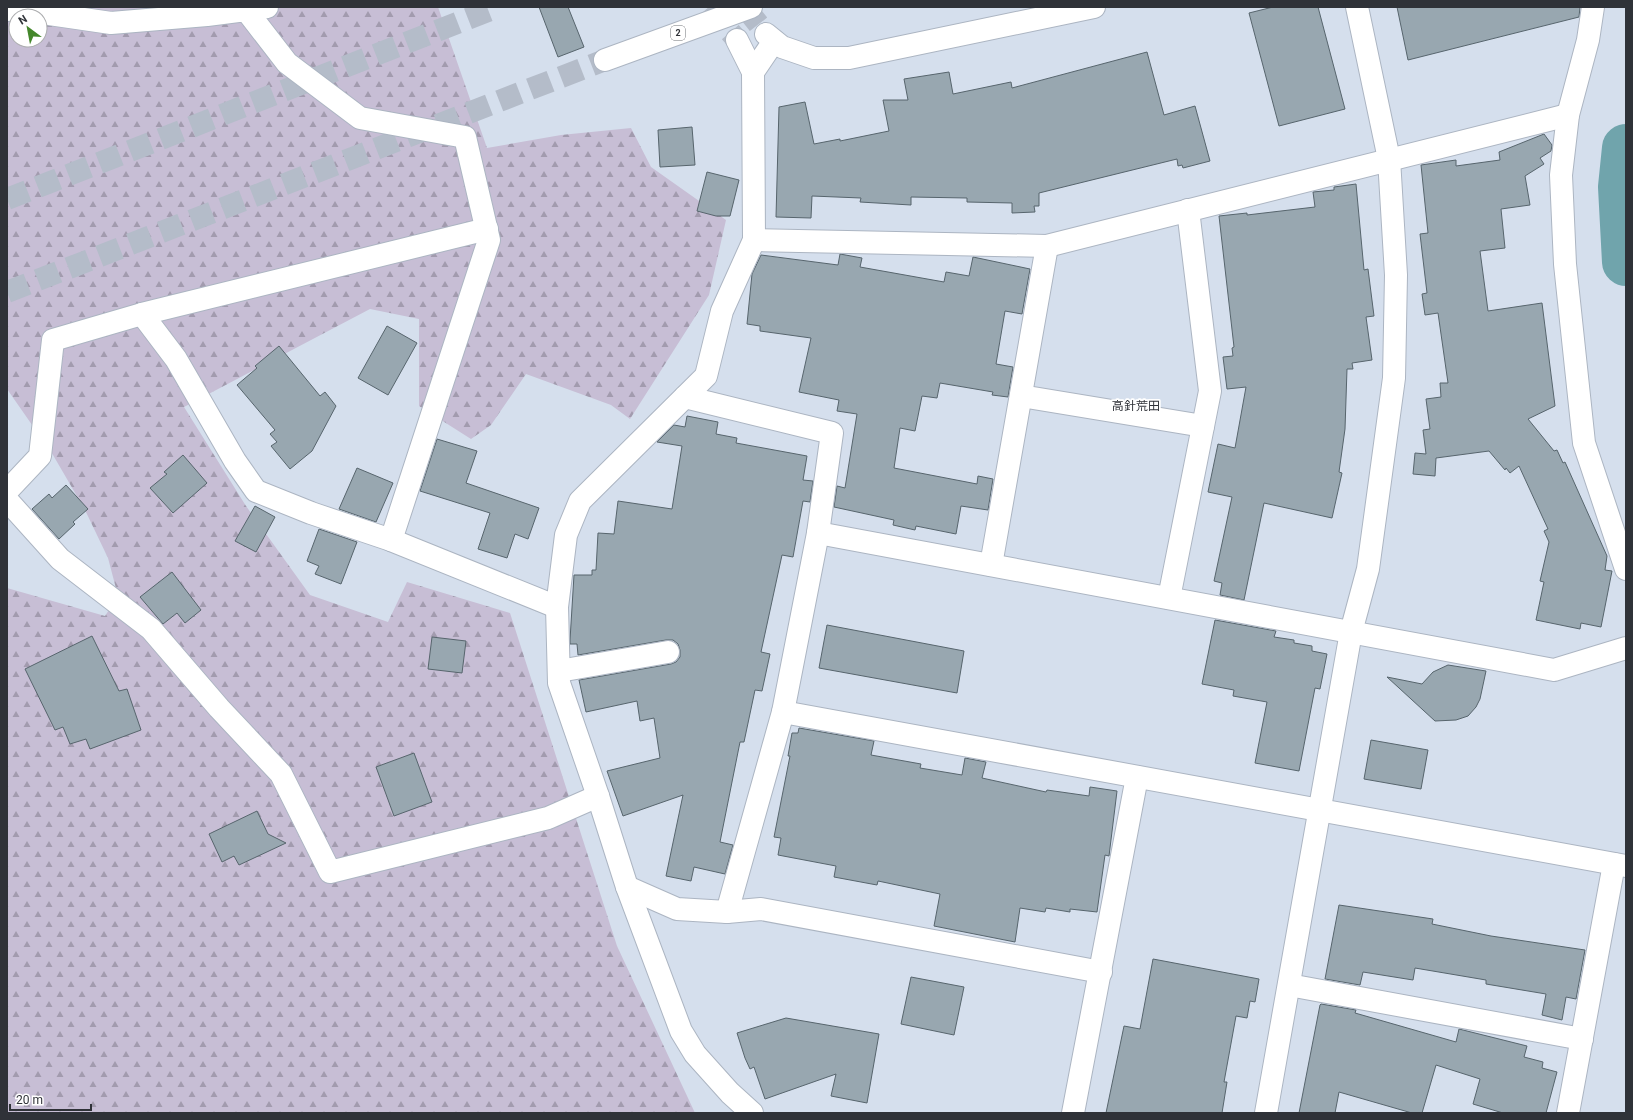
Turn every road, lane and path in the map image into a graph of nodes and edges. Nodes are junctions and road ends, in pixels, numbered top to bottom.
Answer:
1 (267, 7) edge
2 (751, 7) edge
3 (1094, 7) edge
4 (1357, 7) edge
5 (1593, 7) edge
6 (7, 10) edge
7 (246, 10) junction
8 (737, 40) tunnel mouth
9 (605, 60) tunnel mouth
10 (753, 72) junction
11 (1568, 115) junction
12 (1389, 159) junction
13 (1188, 210) junction
14 (487, 229) junction
15 (754, 240) junction
16 (1047, 246) junction
17 (142, 314) junction
18 (1021, 396) junction
19 (685, 397) junction
20 (1203, 426) junction
21 (7, 491) edge
22 (7, 500) edge
23 (818, 533) junction
24 (391, 540) junction
25 (991, 565) junction
26 (1626, 569) edge
27 (1169, 598) junction
28 (557, 608) junction
29 (1351, 632) junction
30 (1626, 648) edge
31 (668, 652) dead end
32 (558, 671) junction
33 (783, 712) junction
34 (1137, 777) junction
35 (598, 796) junction
36 (1320, 810) junction
37 (1620, 865) edge
38 (627, 887) junction
39 (727, 912) junction
40 (1100, 972) junction
41 (1289, 985) junction
42 (1582, 1039) junction
43 (752, 1113) edge
44 (1073, 1113) edge
45 (1266, 1113) edge
46 (1568, 1113) edge

1 - 7 main road
2 - 9 main road, 2
3 - 10 main road
4 - 12 main road
5 - 11 main road
6 - 7 main road
7 - 14 main road
8 - 10 main road
10 - 15 main road
11 - 12 main road
11 - 26 main road
12 - 13 main road
12 - 29 main road
13 - 16 main road
13 - 20 main road
14 - 17 main road
14 - 24 main road
15 - 16 main road
15 - 19 main road
16 - 18 main road
17 - 21 main road
17 - 24 main road
18 - 20 main road
18 - 25 main road
19 - 23 main road
19 - 28 main road
20 - 27 main road
22 - 35 main road
23 - 25 main road
23 - 33 main road
24 - 28 main road
25 - 27 main road
27 - 29 main road
28 - 32 main road
29 - 30 main road
29 - 36 main road
31 - 32 main road
32 - 35 main road
33 - 34 main road
33 - 39 main road
34 - 36 main road
34 - 40 main road
35 - 38 main road
36 - 37 main road
36 - 41 main road
37 - 42 main road
38 - 39 main road
38 - 43 main road
39 - 40 main road
40 - 44 main road
41 - 42 main road
41 - 45 main road
42 - 46 main road

